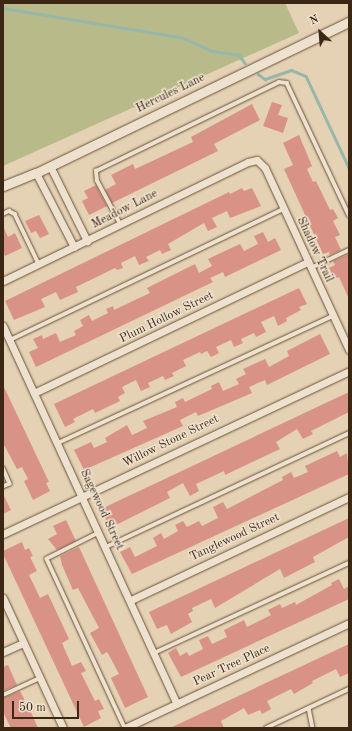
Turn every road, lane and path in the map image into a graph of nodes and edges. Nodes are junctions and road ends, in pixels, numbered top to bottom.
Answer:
1 (349, 22) edge
2 (257, 160) joint
3 (50, 166) junction
4 (36, 173) junction
5 (3, 186) edge
6 (283, 209) junction
7 (3, 214) edge
8 (349, 215) edge
9 (120, 224) junction
10 (87, 241) junction
11 (74, 247) junction
12 (349, 250) edge
13 (39, 264) junction
14 (310, 265) junction
15 (3, 281) edge
16 (333, 316) junction
17 (3, 326) edge
18 (10, 340) junction
19 (349, 350) edge
20 (349, 371) edge
21 (34, 393) junction
22 (349, 433) edge
23 (58, 443) junction
24 (3, 468) edge
25 (3, 487) edge
26 (83, 496) junction
27 (349, 497) edge
28 (100, 533) junction
29 (3, 534) edge
30 (106, 547) junction
31 (349, 563) edge
32 (3, 598) edge
33 (131, 600) junction
34 (5, 610) edge
35 (349, 623) edge
36 (23, 643) junction
37 (3, 652) edge
38 (154, 653) junction
39 (40, 678) junction
40 (349, 689) edge
41 (3, 695) edge
42 (177, 704) junction
43 (309, 708) junction
44 (63, 728) edge
45 (125, 728) edge
46 (266, 728) edge
47 (313, 728) edge

1 - 3 street, Hercules Lane
2 - 6 street, Shadow Trail
2 - 9 street, Meadow Lane
3 - 4 street, Hercules Lane
3 - 10 street
4 - 5 street, Hercules Lane
4 - 11 street
6 - 14 street, Shadow Trail
6 - 18 lane
7 - 13 lane
8 - 9 lane
9 - 10 street, Meadow Lane
10 - 11 street, Meadow Lane
11 - 13 street, Meadow Lane
12 - 14 lane
13 - 15 street, Meadow Lane
14 - 16 street, Shadow Trail
14 - 21 street, Plum Hollow Street
16 - 19 street, Shadow Trail
16 - 23 lane
17 - 18 street, Sagewood Street
18 - 21 street, Sagewood Street
20 - 26 street, Willow Stone Street
21 - 23 street, Sagewood Street
22 - 30 lane
23 - 26 street, Sagewood Street
24 - 25 lane
26 - 28 street, Sagewood Street
26 - 29 street, Willow Stone Street
27 - 33 street, Tanglewood Street
28 - 30 street, Sagewood Street
28 - 45 lane
30 - 33 street, Sagewood Street
31 - 38 lane
32 - 34 street
33 - 38 street, Sagewood Street
34 - 36 street
35 - 42 street, Pear Tree Place
36 - 37 street
36 - 39 street
38 - 42 street, Sagewood Street
39 - 41 lane
39 - 44 street
40 - 43 lane
42 - 45 street, Pear Tree Place
43 - 46 lane
43 - 47 lane

